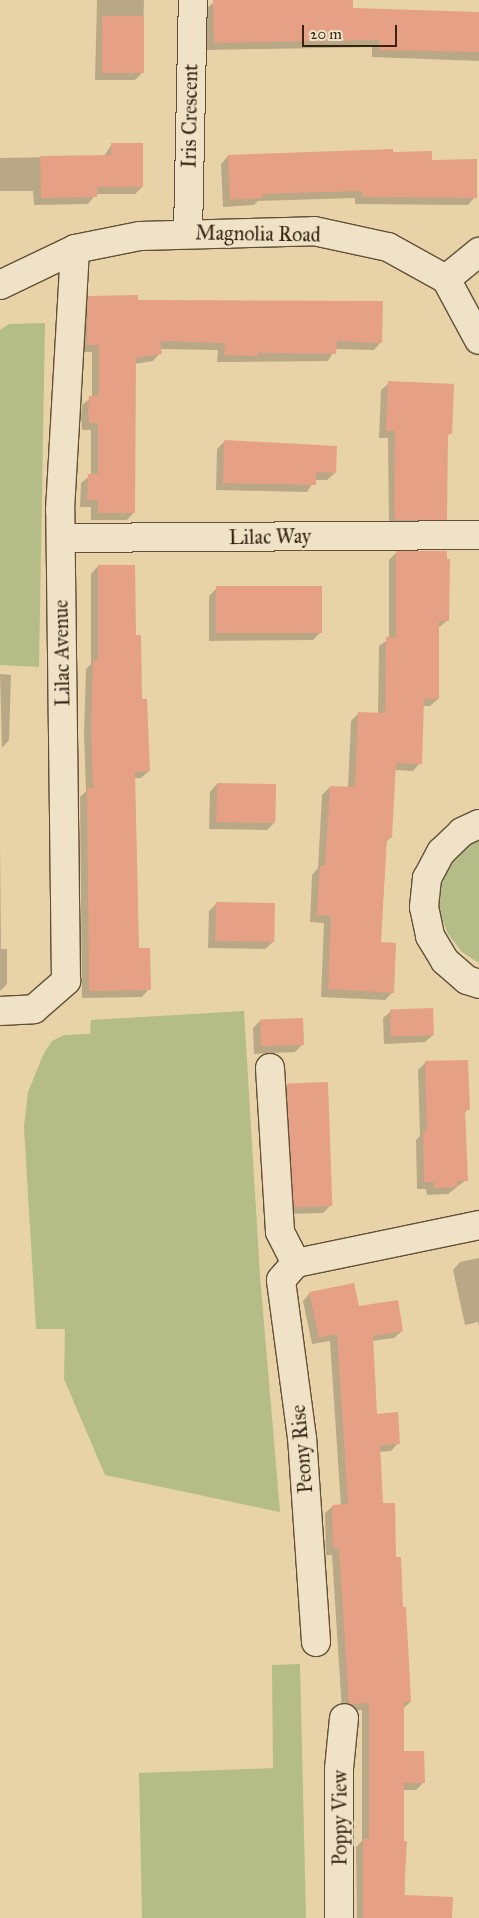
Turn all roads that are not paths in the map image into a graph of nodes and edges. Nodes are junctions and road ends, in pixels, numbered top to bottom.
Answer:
1 (192, 0) edge
2 (188, 233) junction
3 (75, 249) junction
4 (479, 252) edge
5 (446, 279) junction
6 (0, 285) edge
7 (479, 340) edge
8 (479, 535) edge
9 (60, 538) junction
10 (479, 808) edge
11 (470, 828) edge
12 (479, 984) edge
13 (0, 1011) edge
14 (270, 1068) dead end
15 (479, 1226) edge
16 (296, 1263) junction
17 (316, 1642) dead end
18 (344, 1718) dead end
19 (339, 1918) edge

1 - 2 street, Iris Crescent
2 - 3 street, Magnolia Road
2 - 5 street, Magnolia Road
3 - 6 street, Magnolia Road
3 - 9 street, Lilac Avenue
4 - 5 street
5 - 7 street
8 - 9 street, Lilac Way
9 - 13 street, Lilac Avenue
10 - 11 street
11 - 12 street
14 - 16 street
15 - 16 street
16 - 17 street, Peony Rise
18 - 19 street, Poppy View

